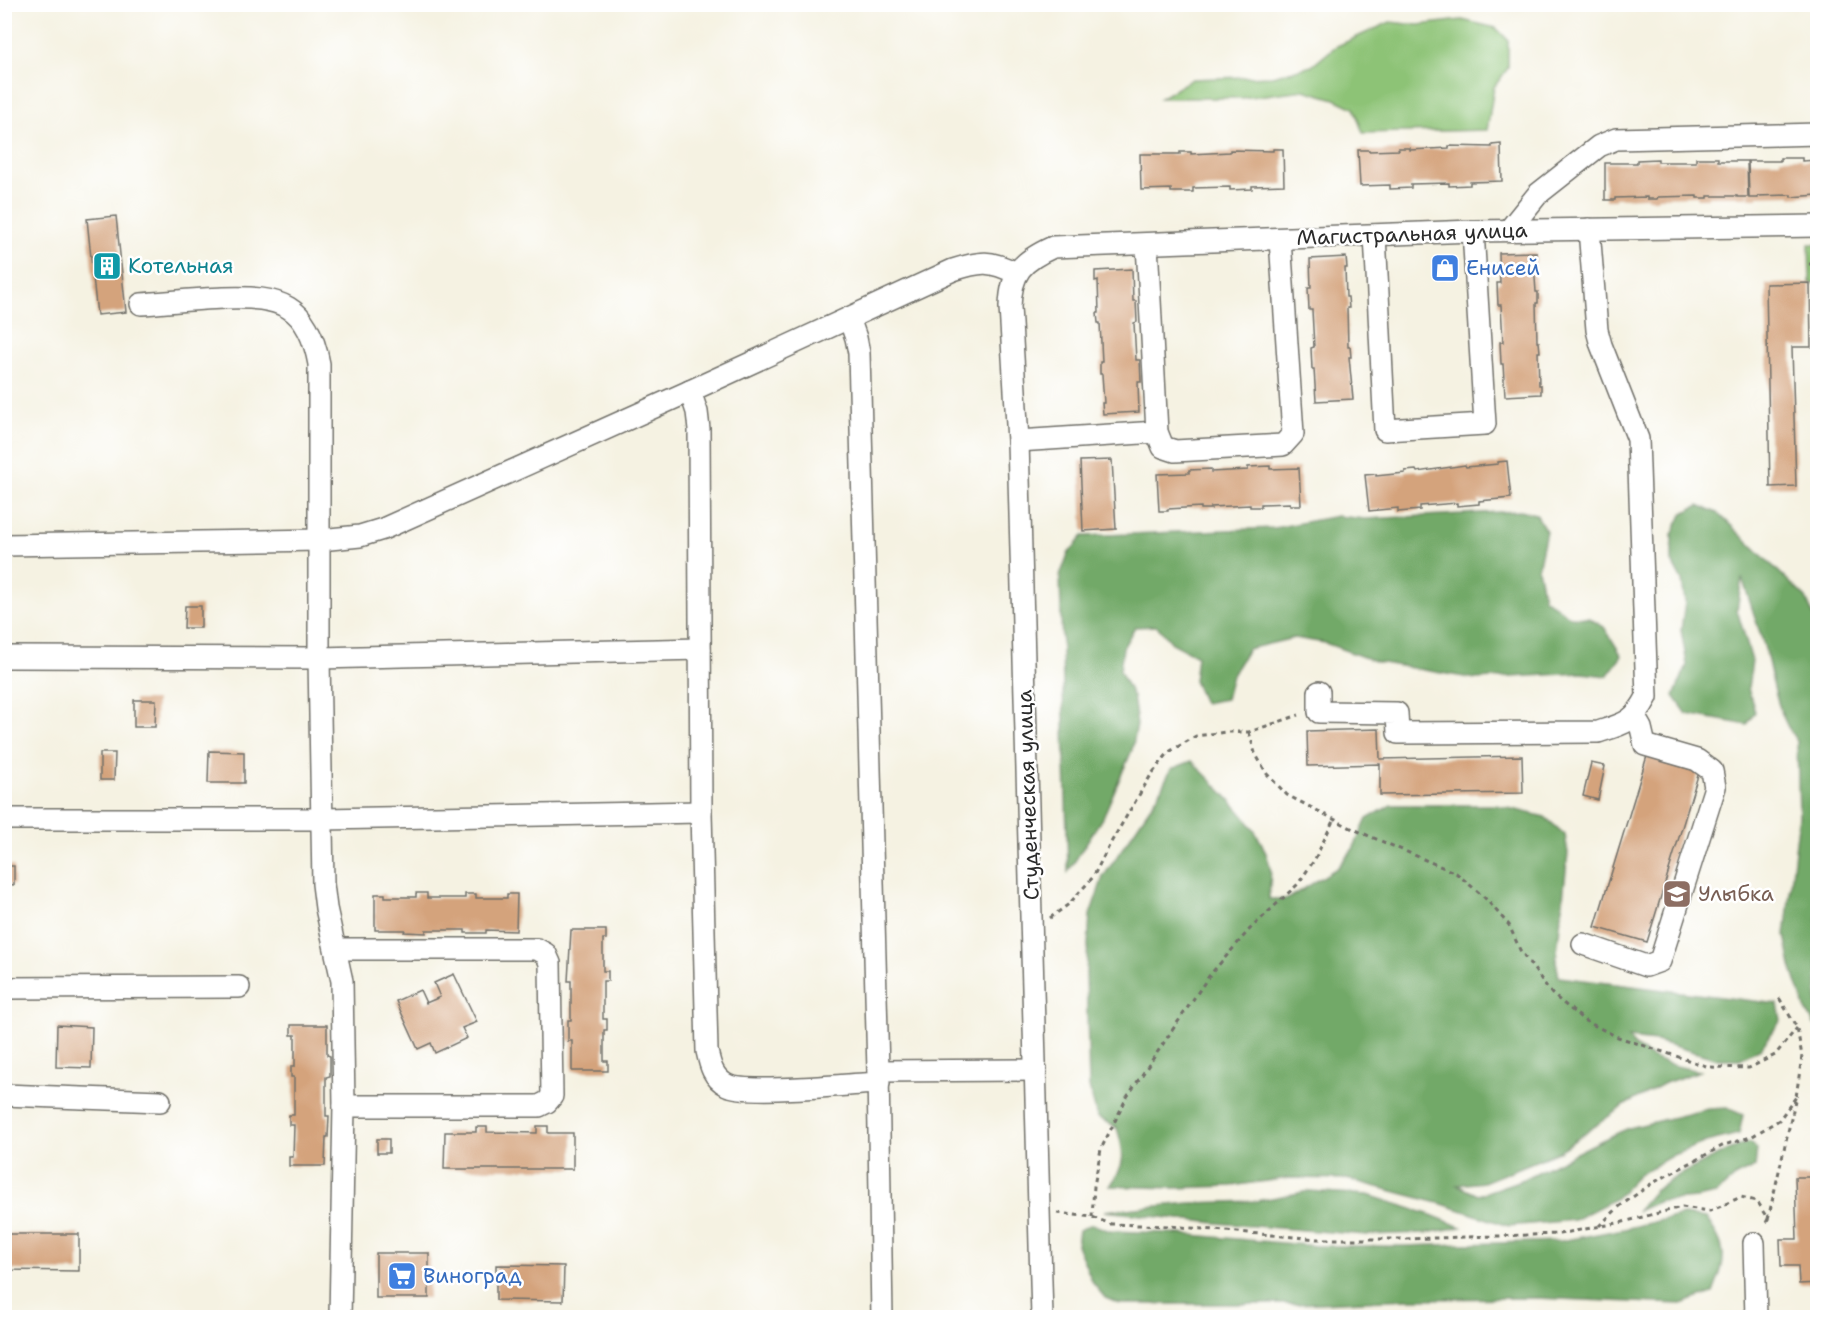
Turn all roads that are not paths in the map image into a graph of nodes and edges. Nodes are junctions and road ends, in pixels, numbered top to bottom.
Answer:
1 (1818, 134) edge
2 (1818, 226) edge
3 (1589, 229) junction
4 (1509, 230) junction
5 (1473, 231) junction
6 (1375, 235) junction
7 (1280, 239) junction
8 (1147, 244) junction
9 (1016, 273) junction
10 (141, 304) dead end
11 (849, 318) junction
12 (690, 391) junction
13 (1157, 432) junction
14 (1018, 441) junction
15 (320, 540) junction
16 (4, 545) edge
17 (700, 649) junction
18 (4, 657) edge
19 (319, 658) junction
20 (1319, 702) road end
21 (1634, 717) junction
22 (701, 812) junction
23 (4, 819) edge
24 (323, 819) junction
25 (1583, 944) dead end
26 (336, 950) junction
27 (239, 987) dead end
28 (4, 988) edge
29 (1036, 1071) junction
30 (879, 1077) junction
31 (4, 1095) edge
32 (160, 1101) dead end
33 (344, 1106) junction
34 (1754, 1243) road end
35 (340, 1317) edge
36 (882, 1317) edge
37 (1042, 1317) edge
38 (1756, 1317) edge

1 - 4 street
2 - 3 street, Магистральная улица
3 - 4 street, Магистральная улица
3 - 21 street
4 - 5 street, Магистральная улица
5 - 6 street, Магистральная улица
5 - 6 street
6 - 7 street, Магистральная улица
7 - 8 street, Магистральная улица
7 - 13 street
8 - 9 street, Магистральная улица
8 - 13 street
9 - 11 street
9 - 14 street, Студенческая улица
10 - 15 street
11 - 12 street
11 - 30 street
12 - 15 street
12 - 17 street
13 - 14 street
14 - 29 street, Студенческая улица
15 - 16 street
15 - 19 street
17 - 19 street
17 - 22 street
18 - 19 street
19 - 24 street
20 - 21 street
21 - 25 street
22 - 24 street
22 - 30 street
23 - 24 street
24 - 26 street
26 - 33 street
26 - 33 street
27 - 28 street
29 - 30 street
29 - 37 street, Студенческая улица
30 - 36 street
31 - 32 street
33 - 35 street
34 - 38 street

